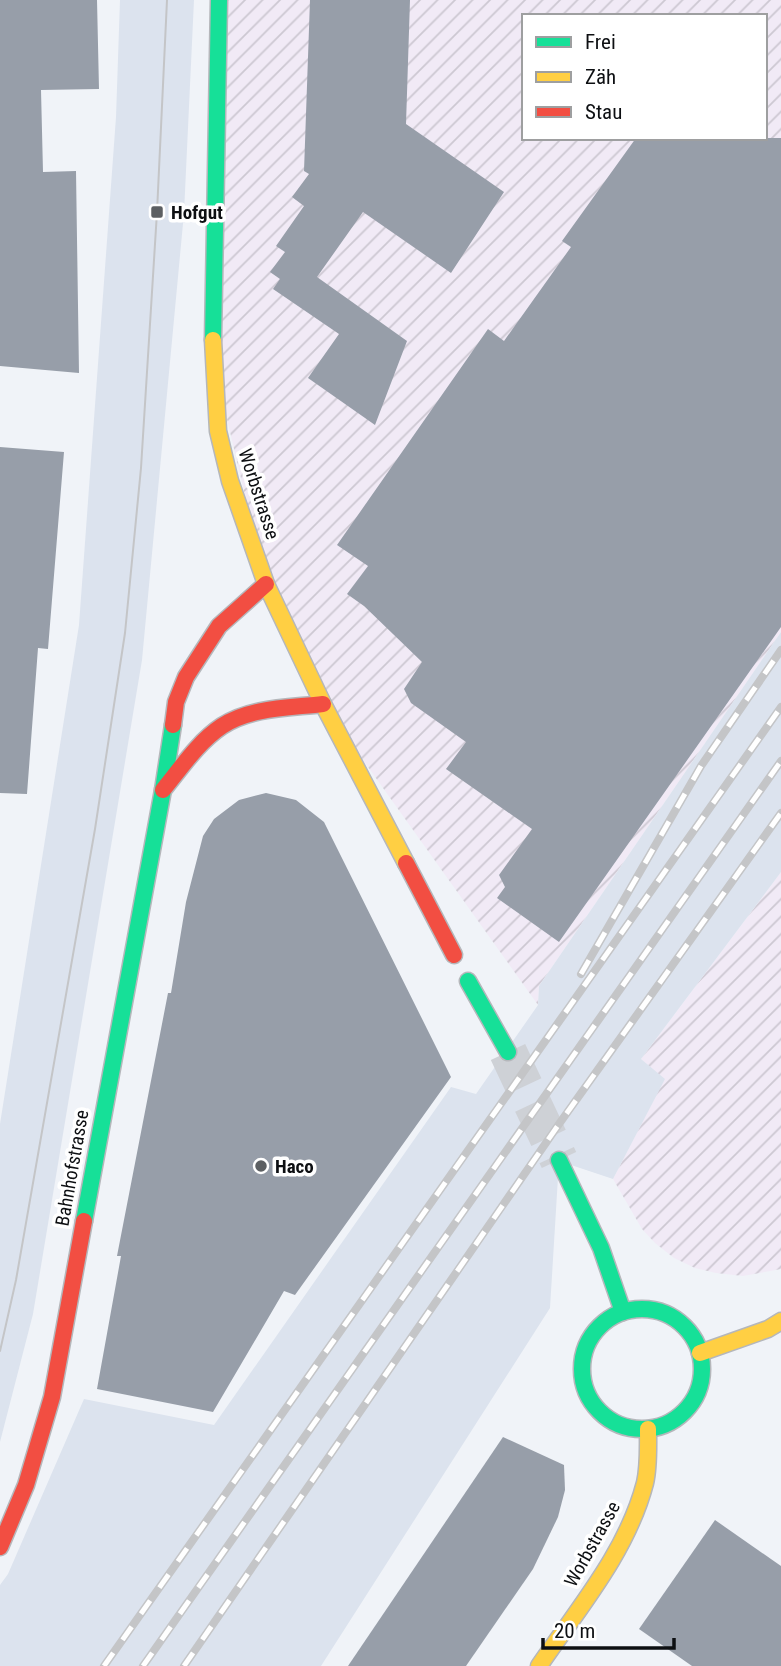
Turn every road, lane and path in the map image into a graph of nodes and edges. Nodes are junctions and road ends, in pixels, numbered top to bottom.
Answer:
1 (219, 0) edge
2 (267, 584) junction
3 (323, 704) junction
4 (163, 790) junction
5 (454, 956) dead end
6 (468, 981) dead end
7 (508, 1052) tunnel mouth
8 (559, 1160) tunnel mouth
9 (623, 1312) junction
10 (781, 1321) edge
11 (700, 1353) junction
12 (648, 1429) junction
13 (0, 1547) edge
14 (539, 1666) edge

1 - 2 main road, Worbstrasse
2 - 3 main road, Worbstrasse
2 - 4 main road, Bahnhofstrasse
3 - 4 main road, Bahnhofstrasse
3 - 5 main road, Worbstrasse
4 - 13 main road, Bahnhofstrasse
6 - 7 main road
8 - 9 main road
9 - 11 main road
9 - 12 main road
10 - 11 main road
11 - 12 main road
12 - 14 main road, Worbstrasse

